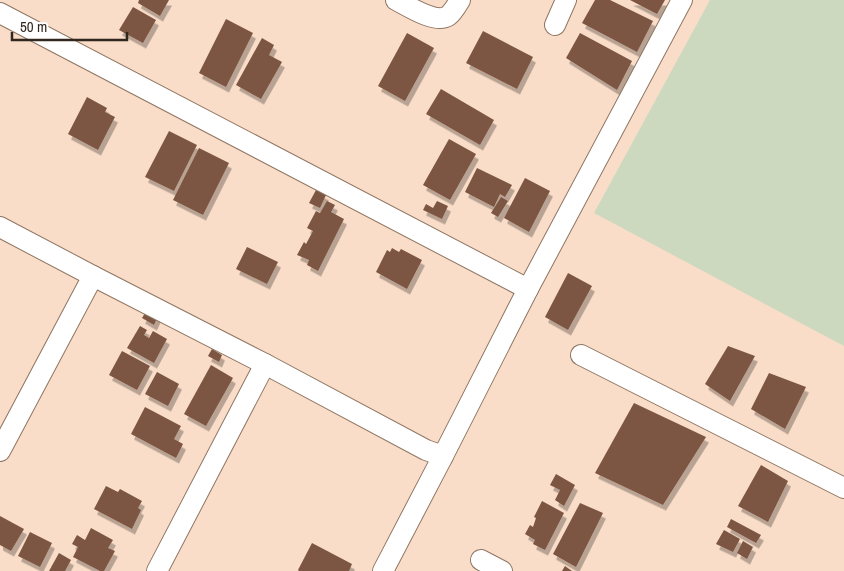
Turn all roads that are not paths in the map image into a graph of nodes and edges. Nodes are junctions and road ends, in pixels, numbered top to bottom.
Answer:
1 (396, 0) edge
2 (460, 0) edge
3 (566, 0) edge
4 (682, 0) edge
5 (0, 13) edge
6 (555, 25) dead end
7 (0, 227) edge
8 (93, 276) junction
9 (528, 289) junction
10 (581, 355) dead end
11 (265, 364) junction
12 (0, 451) edge
13 (443, 456) junction
14 (844, 488) edge
15 (481, 560) dead end
16 (157, 571) edge
17 (383, 571) edge
18 (502, 571) edge

1 - 2 street
3 - 6 street
4 - 9 street
5 - 9 street
7 - 8 street
8 - 11 street
8 - 12 street
9 - 13 street
10 - 14 street
11 - 13 street
11 - 16 street
13 - 17 street
15 - 18 street

